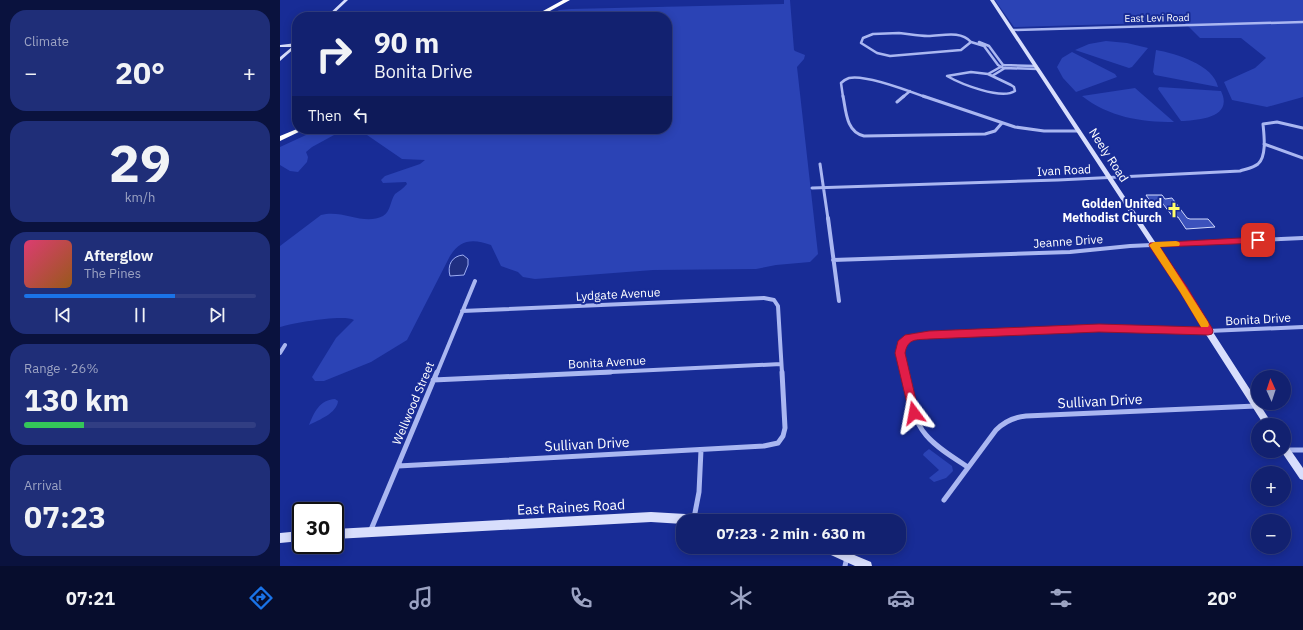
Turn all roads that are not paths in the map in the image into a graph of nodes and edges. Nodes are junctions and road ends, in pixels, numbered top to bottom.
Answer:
1 (346, 0) edge
2 (567, 0) edge
3 (992, 0) edge
4 (332, 12) edge
5 (544, 12) edge
6 (1303, 22) edge
7 (1012, 30) junction
8 (970, 41) junction
9 (292, 45) edge
10 (280, 46) edge
11 (292, 49) edge
12 (999, 57) junction
13 (994, 58) junction
14 (280, 60) edge
15 (1000, 67) junction
16 (1005, 67) junction
17 (1037, 68) junction
18 (988, 74) junction
19 (992, 76) junction
20 (910, 91) junction
21 (897, 102) dead end
22 (1002, 123) junction
23 (1303, 128) edge
24 (1079, 131) junction
25 (292, 134) edge
26 (280, 139) edge
27 (1264, 144) junction
28 (1303, 158) edge
29 (820, 164) dead end
30 (1108, 177) junction
31 (823, 187) junction
32 (812, 188) dead end
33 (1303, 238) edge
34 (1154, 245) junction
35 (833, 260) junction
36 (474, 281) dead end
37 (839, 301) dead end
38 (462, 311) junction
39 (1303, 327) edge
40 (1208, 331) junction
41 (286, 345) dead end
42 (280, 353) edge
43 (781, 364) junction
44 (433, 380) junction
45 (1251, 397) edge
46 (1251, 406) edge
47 (1291, 449) edge
48 (701, 450) junction
49 (1303, 450) edge
50 (1291, 458) edge
51 (398, 466) junction
52 (968, 468) junction
53 (1303, 476) edge
54 (944, 500) dead end
55 (695, 514) edge
56 (676, 518) edge
57 (370, 532) junction
58 (344, 533) edge
59 (292, 537) edge
60 (280, 538) edge
61 (834, 554) edge
62 (846, 561) edge
63 (867, 566) edge

1 - 4 street
2 - 5 highway
3 - 7 street, Neely Road
6 - 7 street, East Levi Road
7 - 17 street, Neely Road
8 - 8 street
8 - 12 street
8 - 13 street
9 - 10 street
11 - 14 street
12 - 13 street
12 - 16 street
13 - 15 street
15 - 16 street
15 - 18 street
16 - 17 street
16 - 19 street
17 - 24 street, Neely Road
18 - 19 street
18 - 19 street
20 - 21 street
20 - 22 street
20 - 22 street
22 - 24 street
23 - 27 street, Ivan Road
24 - 30 street, Neely Road
25 - 26 highway
27 - 28 street
27 - 30 street, Ivan Road
29 - 31 street
30 - 31 street, Ivan Road
30 - 34 street, Neely Road
31 - 32 street, Ivan Road
31 - 35 street
33 - 34 street, Jeanne Drive
34 - 35 street, Jeanne Drive
34 - 40 street, Neely Road
35 - 37 street
36 - 38 street, Wellwood Street
38 - 43 street, Lydgate Avenue
38 - 44 street, Wellwood Street
39 - 40 street, Bonita Drive
40 - 45 street, Neely Road
40 - 52 street, Bonita Drive
41 - 42 street
43 - 44 street, Bonita Avenue
43 - 48 street, Sullivan Drive
44 - 51 street, Wellwood Street
46 - 52 street, Sullivan Drive
47 - 49 street
48 - 51 street, Sullivan Drive
48 - 55 street
50 - 53 street
51 - 57 street, Wellwood Street
52 - 54 street, Sullivan Drive
56 - 57 street, East Raines Road
57 - 58 street, East Raines Road
59 - 60 street
61 - 62 street
62 - 63 street

